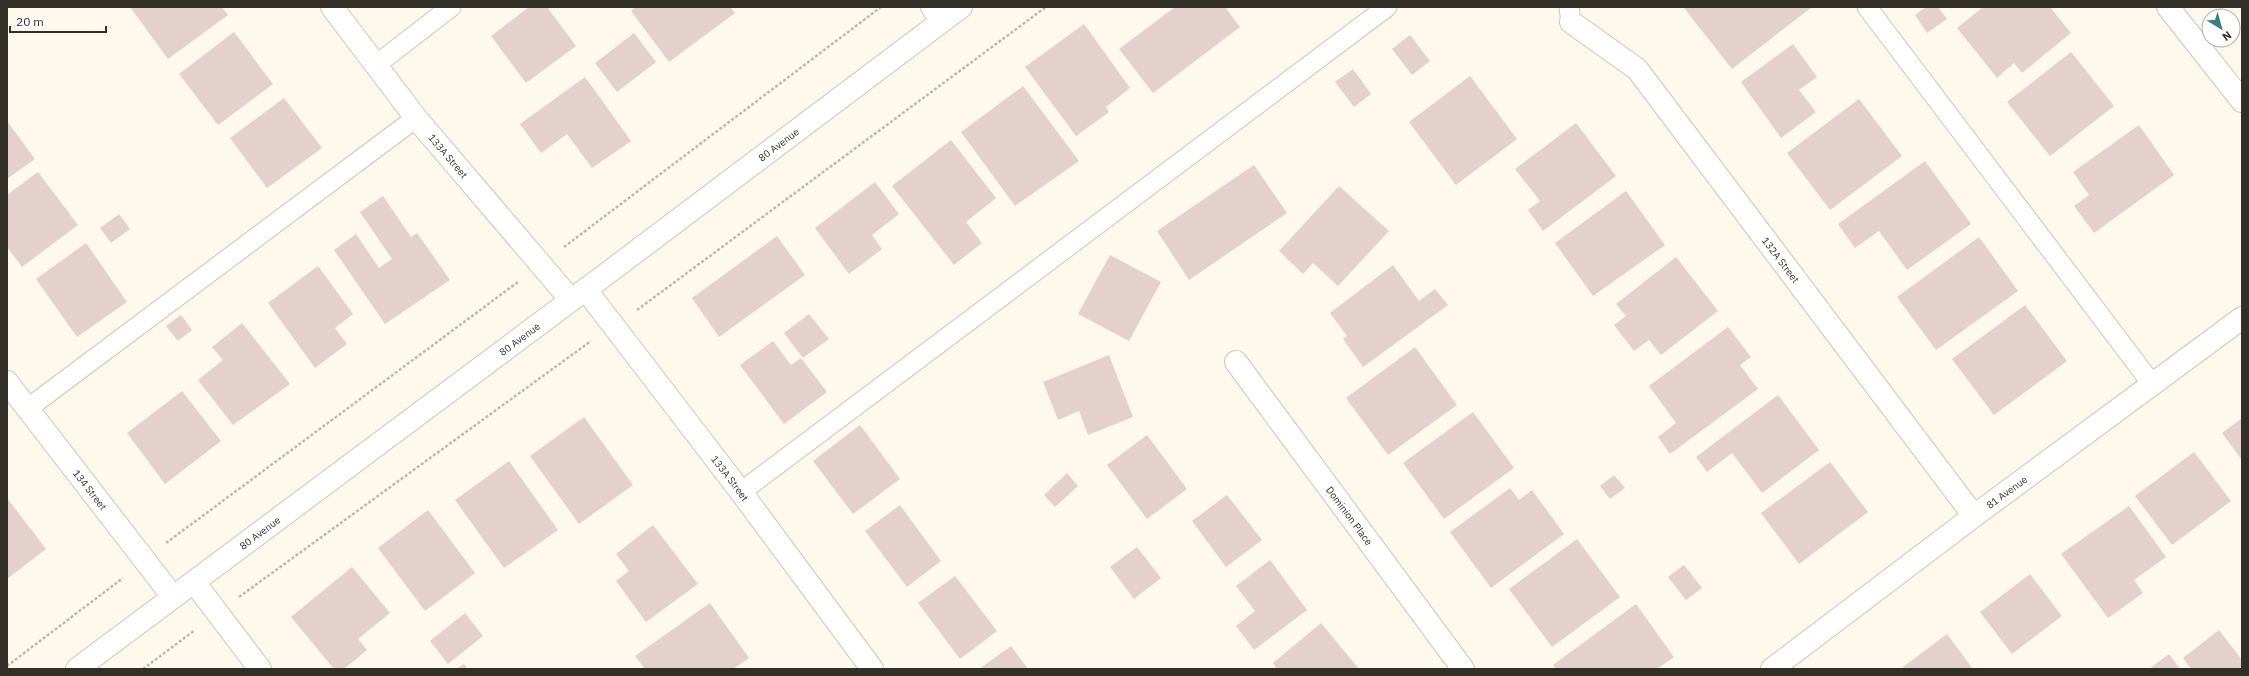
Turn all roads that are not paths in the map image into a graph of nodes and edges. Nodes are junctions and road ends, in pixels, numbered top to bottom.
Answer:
1 (332, 7) edge
2 (451, 7) edge
3 (961, 7) edge
4 (1388, 7) edge
5 (1867, 7) edge
6 (2168, 7) edge
7 (937, 14) edge
8 (1570, 14) edge
9 (376, 65) junction
10 (2242, 101) edge
11 (416, 118) junction
12 (578, 295) junction
13 (2242, 318) edge
14 (1236, 362) dead end
15 (7, 382) edge
16 (2152, 384) junction
17 (27, 409) junction
18 (740, 492) junction
19 (1974, 516) junction
20 (194, 582) junction
21 (173, 597) junction
22 (77, 669) edge
23 (260, 669) edge
24 (872, 669) edge
25 (1463, 669) edge
26 (1772, 669) edge

1 - 9 street, 133A Street
2 - 9 lane
3 - 7 street, 80 Avenue
4 - 18 lane
5 - 16 lane
6 - 10 street
7 - 12 street, 80 Avenue
8 - 19 street, 132A Street
9 - 11 street, 133A Street
11 - 12 street, 133A Street
11 - 17 lane
12 - 18 street, 133A Street
12 - 20 street, 80 Avenue
13 - 16 street, 81 Avenue
14 - 25 street, Dominion Place
15 - 17 street, 134 Street
16 - 19 street, 81 Avenue
17 - 21 street, 134 Street
18 - 24 street, 133A Street
19 - 26 street, 81 Avenue
20 - 21 street, 80 Avenue
20 - 23 street
21 - 22 street, 80 Avenue

